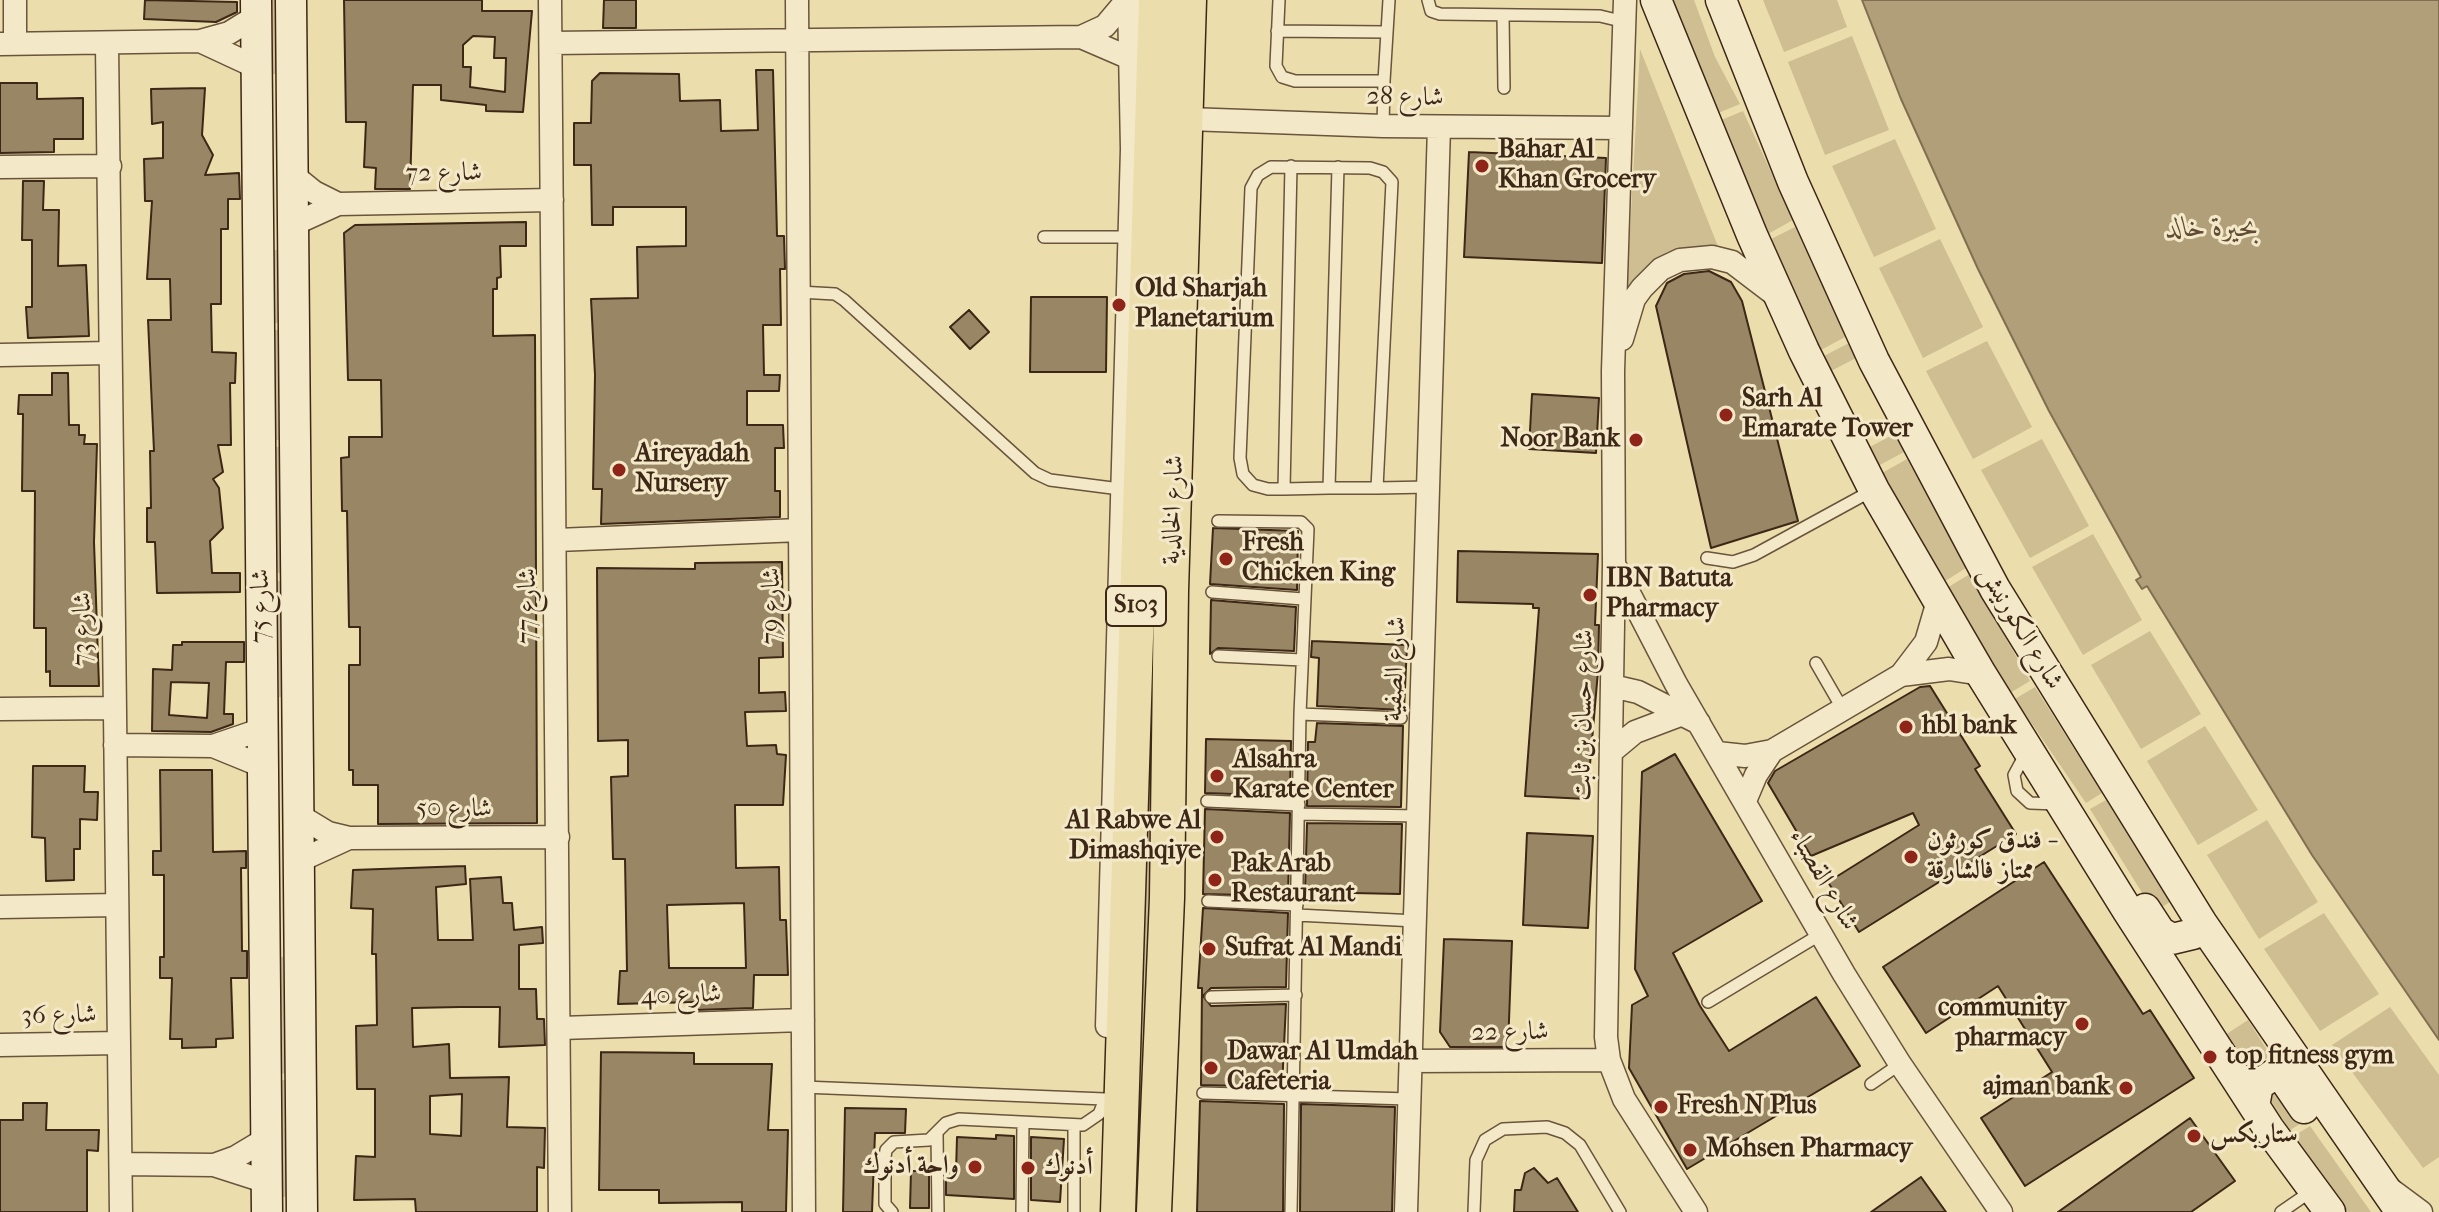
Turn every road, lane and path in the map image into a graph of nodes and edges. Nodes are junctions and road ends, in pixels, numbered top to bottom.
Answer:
1 (15, 0) edge
2 (291, 0) edge
3 (550, 0) edge
4 (797, 0) edge
5 (1128, 0) edge
6 (1156, 0) edge
7 (1189, 0) edge
8 (1214, 0) edge
9 (1279, 0) edge
10 (1389, 0) edge
11 (1428, 0) edge
12 (1656, 0) edge
13 (1721, 0) edge
14 (256, 9) edge
15 (1626, 11) edge
16 (1503, 15) junction
17 (1277, 31) junction
18 (1386, 32) junction
19 (1081, 37) junction
20 (200, 41) junction
21 (797, 42) junction
22 (551, 43) junction
23 (8, 44) edge
24 (107, 45) junction
25 (1132, 59) junction
26 (256, 67) junction
27 (1188, 74) junction
28 (1384, 81) junction
29 (1504, 88) dead end
30 (1188, 119) junction
31 (1383, 126) junction
32 (1439, 127) junction
33 (1621, 128) junction
34 (257, 150) junction
35 (110, 166) junction
36 (1291, 166) junction
37 (0, 167) edge
38 (1338, 167) junction
39 (293, 175) junction
40 (552, 200) junction
41 (338, 204) junction
42 (294, 224) junction
43 (1044, 237) dead end
44 (1127, 237) junction
45 (799, 292) junction
46 (1782, 301) junction
47 (110, 353) junction
48 (0, 355) edge
49 (1134, 367) junction
50 (1613, 371) junction
51 (1429, 487) junction
52 (1329, 488) junction
53 (1377, 488) junction
54 (1120, 489) junction
55 (1284, 489) junction
56 (1874, 490) junction
57 (1218, 521) dead end
58 (800, 530) junction
59 (557, 540) junction
60 (1707, 558) dead end
61 (1614, 565) junction
62 (1212, 592) dead end
63 (1303, 599) junction
64 (1938, 601) junction
65 (1218, 656) dead end
66 (1302, 660) junction
67 (1816, 663) dead end
68 (1981, 674) junction
69 (1901, 675) junction
70 (1612, 686) junction
71 (113, 708) junction
72 (1842, 708) junction
73 (0, 709) edge
74 (1611, 713) junction
75 (1300, 714) junction
76 (1401, 718) dead end
77 (1690, 719) junction
78 (263, 729) junction
79 (115, 745) junction
80 (213, 746) junction
81 (1772, 751) junction
82 (1611, 752) junction
83 (1717, 753) junction
84 (262, 766) junction
85 (1207, 801) dead end
86 (1745, 801) junction
87 (300, 810) junction
88 (1298, 810) junction
89 (1420, 816) junction
90 (558, 837) junction
91 (349, 838) junction
92 (2088, 846) junction
93 (301, 860) junction
94 (1208, 901) dead end
95 (117, 905) junction
96 (0, 907) edge
97 (1297, 910) junction
98 (1417, 921) junction
99 (2201, 922) junction
100 (1821, 934) junction
101 (1296, 995) junction
102 (1211, 997) dead end
103 (1708, 1002) dead end
104 (803, 1020) junction
105 (561, 1028) junction
106 (119, 1043) junction
107 (0, 1045) edge
108 (1609, 1060) junction
109 (1411, 1061) junction
110 (1900, 1064) junction
111 (1871, 1084) dead end
112 (803, 1087) junction
113 (1203, 1093) dead end
114 (1294, 1097) junction
115 (1105, 1099) junction
116 (1409, 1099) junction
117 (2254, 1106) junction
118 (1023, 1123) junction
119 (1074, 1126) junction
120 (937, 1134) junction
121 (2347, 1137) junction
122 (266, 1139) junction
123 (122, 1164) junction
124 (214, 1165) junction
125 (267, 1182) junction
126 (2378, 1182) junction
127 (2322, 1201) edge
128 (121, 1212) edge
129 (267, 1212) edge
130 (302, 1212) edge
131 (560, 1212) edge
132 (804, 1212) edge
133 (892, 1212) edge
134 (938, 1212) edge
135 (1022, 1212) edge
136 (1074, 1212) edge
137 (1118, 1212) edge
138 (1154, 1212) edge
139 (1291, 1212) edge
140 (1406, 1212) edge
141 (1474, 1212) edge
142 (1620, 1212) edge
143 (1696, 1212) edge
144 (2001, 1212) edge
145 (2281, 1212) edge
146 (2401, 1212) edge
147 (2421, 1212) edge

1 - 23 street
2 - 39 main road, شارع 75
3 - 22 street, شارع 77
4 - 21 street, شارع 79
5 - 19 street
5 - 25 street
6 - 49 main road, شارع الخالدية / S103
7 - 27 main road, شارع الخالدية / S103
8 - 27 main road
9 - 17 lane
10 - 18 lane
11 - 16 lane
12 - 46 main road
13 - 99 main road, شارع الكورنيش
14 - 20 street
14 - 26 main road, شارع 75
15 - 16 lane
15 - 33 street, شارع حسان بن ثابت
16 - 29 lane
17 - 18 lane
17 - 28 lane
18 - 28 lane
19 - 21 street
19 - 25 street
20 - 24 street
20 - 26 street
21 - 22 street
21 - 45 street, شارع 79
22 - 40 street, شارع 77
23 - 24 street
24 - 35 street, شارع 73
25 - 44 street
26 - 34 main road, شارع 75
27 - 30 main road, شارع الخالدية / S103
28 - 31 lane
30 - 31 street, شارع 28
30 - 138 main road, شارع الخالدية / S103
31 - 32 street, شارع 28
32 - 33 street, شارع 28
32 - 51 street, شارع الصفية
33 - 50 street, شارع حسان بن ثابت
34 - 42 main road
34 - 78 main road, شارع 75
35 - 37 street
35 - 47 street, شارع 73
36 - 38 lane
36 - 55 lane
36 - 55 lane
38 - 52 lane
38 - 53 lane
39 - 41 street
39 - 42 main road, شارع 75
40 - 41 street, شارع 72
40 - 59 street, شارع 77
41 - 42 street, شارع 72
42 - 87 main road, شارع 75
43 - 44 lane
44 - 49 street
45 - 54 lane
45 - 58 street, شارع 79
46 - 50 street, شارع حسان بن ثابت
46 - 56 main road
47 - 48 street
47 - 71 street, شارع 73
49 - 54 street
49 - 137 main road, شارع الخالدية / S103
50 - 61 street, شارع حسان بن ثابت
51 - 53 lane
51 - 89 street, شارع الصفية
52 - 53 lane
52 - 55 lane
54 - 115 street
56 - 60 lane
56 - 64 main road
57 - 63 lane
58 - 59 street
58 - 104 street, شارع 79
59 - 90 street, شارع 77
61 - 70 street, شارع حسان بن ثابت
61 - 77 street, شارع القصباء
62 - 63 lane
63 - 66 lane
64 - 68 main road
64 - 69 street
65 - 66 lane
66 - 75 lane
67 - 72 lane
68 - 69 street
68 - 92 main road
69 - 72 street
70 - 74 street, شارع حسان بن ثابت
70 - 77 street
71 - 73 street
71 - 79 street, شارع 73
72 - 81 street
74 - 77 street
74 - 82 street, شارع حسان بن ثابت
75 - 76 lane
75 - 88 lane
77 - 82 street
77 - 83 street, شارع القصباء
78 - 80 street
78 - 84 main road, شارع 75
78 - 87 main road
79 - 80 street
79 - 95 street, شارع 73
80 - 84 street
81 - 83 street
81 - 86 street
82 - 108 street, شارع حسان بن ثابت
83 - 86 street, شارع القصباء
84 - 122 main road, شارع 75
85 - 88 lane
86 - 100 street, شارع القصباء
87 - 91 street, شارع 50
87 - 93 main road, شارع 75
88 - 89 lane
88 - 97 lane
89 - 98 street, شارع الصفية
90 - 91 street, شارع 50
90 - 105 street, شارع 77
91 - 93 street, شارع 50
92 - 99 main road
92 - 117 main road
93 - 130 main road, شارع 75
94 - 97 lane
95 - 96 street
95 - 106 street, شارع 73
97 - 98 lane
97 - 101 lane
98 - 109 street, شارع الصفية
99 - 121 main road, شارع الكورنيش
100 - 103 lane
100 - 110 street, شارع القصباء
101 - 102 lane
101 - 114 lane
104 - 105 street, شارع 40
104 - 112 street, شارع 79
105 - 131 street, شارع 77
106 - 107 street, شارع 36
106 - 123 street, شارع 73
108 - 109 street, شارع 22
108 - 143 street, شارع حسان بن ثابت
109 - 116 street, شارع الصفية
110 - 111 lane
110 - 144 street, شارع القصباء
112 - 115 lane
112 - 132 street, شارع 79
113 - 114 lane
114 - 116 lane
114 - 139 lane
115 - 119 lane
116 - 140 street, شارع الصفية
117 - 121 main road
117 - 127 main road
118 - 119 lane
118 - 120 lane
118 - 135 lane
119 - 136 lane
120 - 133 lane
120 - 134 lane
121 - 126 main road, شارع الكورنيش
122 - 124 street
122 - 125 main road, شارع 75
123 - 124 street
123 - 128 street, شارع 73
124 - 125 street
125 - 129 main road, شارع 75
126 - 146 main road, شارع الكورنيش
126 - 147 street
127 - 145 lane
141 - 142 lane

